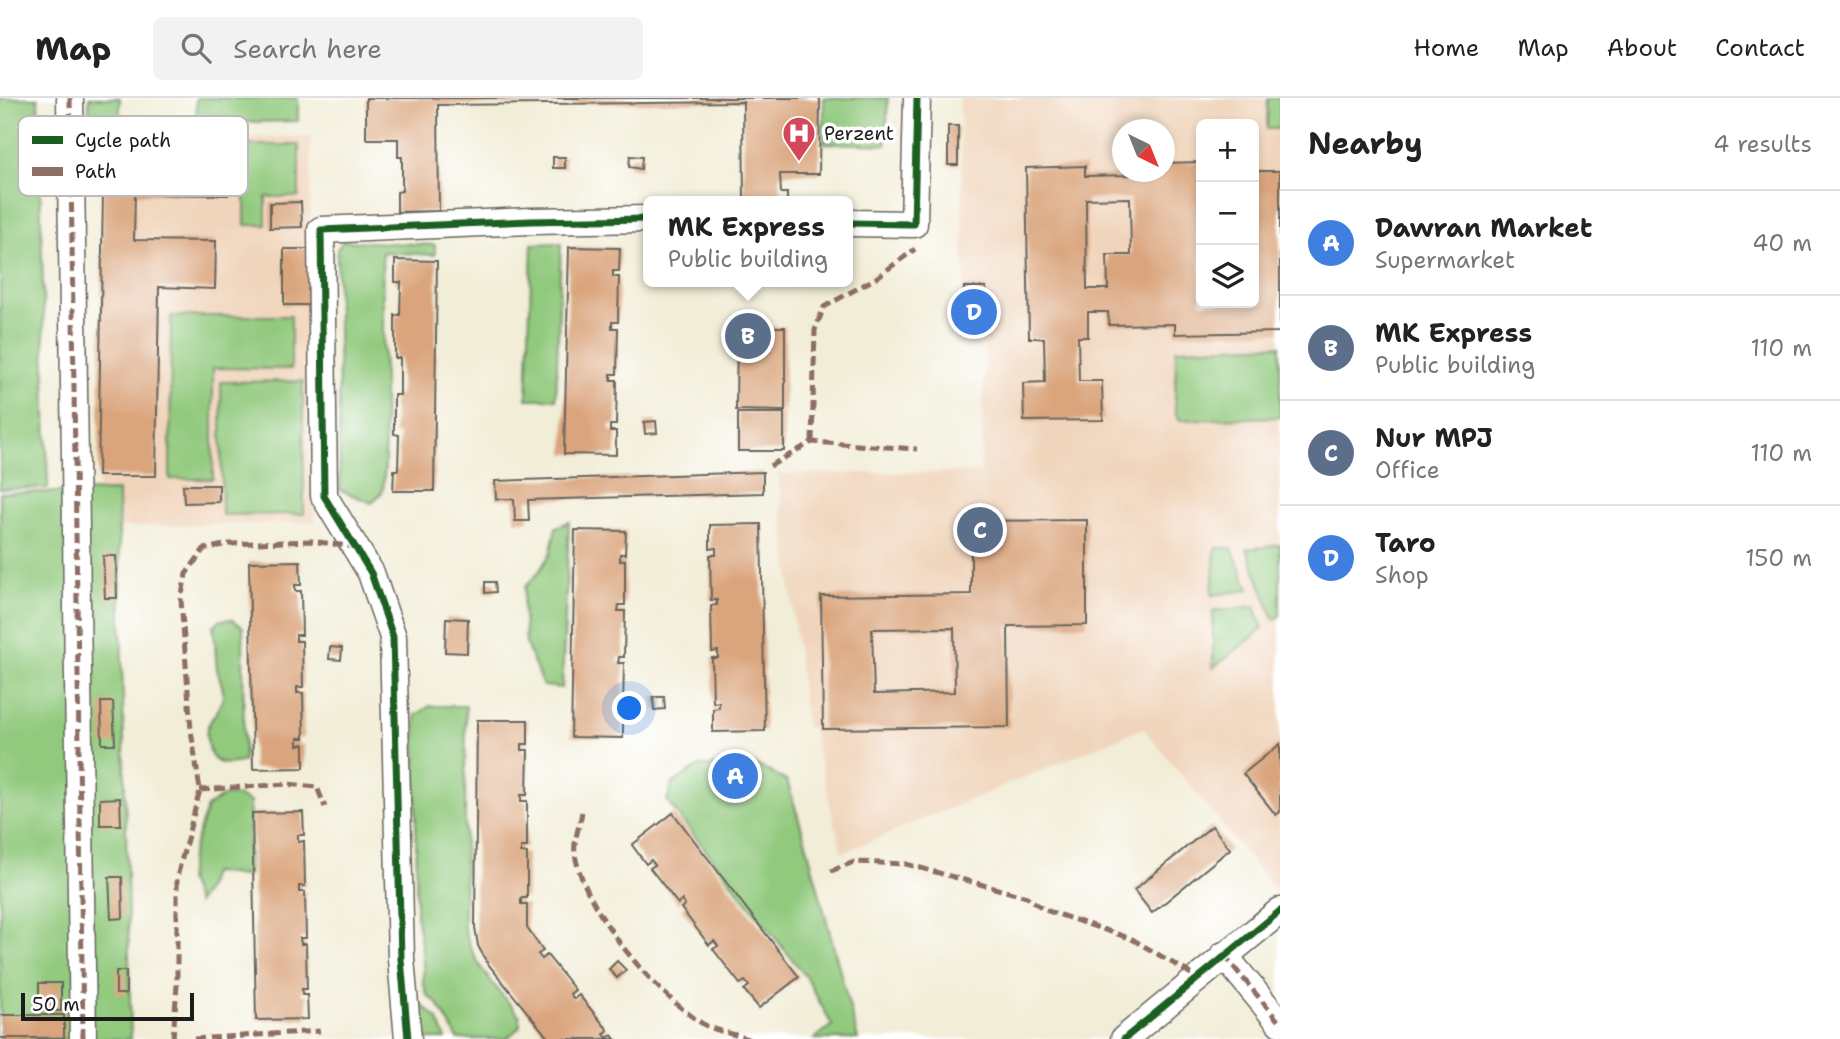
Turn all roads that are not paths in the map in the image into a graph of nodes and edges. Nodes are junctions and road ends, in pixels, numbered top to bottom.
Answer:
1 (70, 98) edge
2 (917, 98) edge
3 (70, 116) edge
4 (71, 196) edge
5 (643, 219) edge
6 (853, 223) edge
7 (1280, 911) edge
8 (1224, 955) junction
9 (1280, 1023) edge
10 (83, 1039) edge
11 (408, 1039) edge
12 (1124, 1039) edge

1 - 3 street
2 - 6 street
4 - 10 street
5 - 11 street
7 - 8 street
8 - 9 street
8 - 12 street

